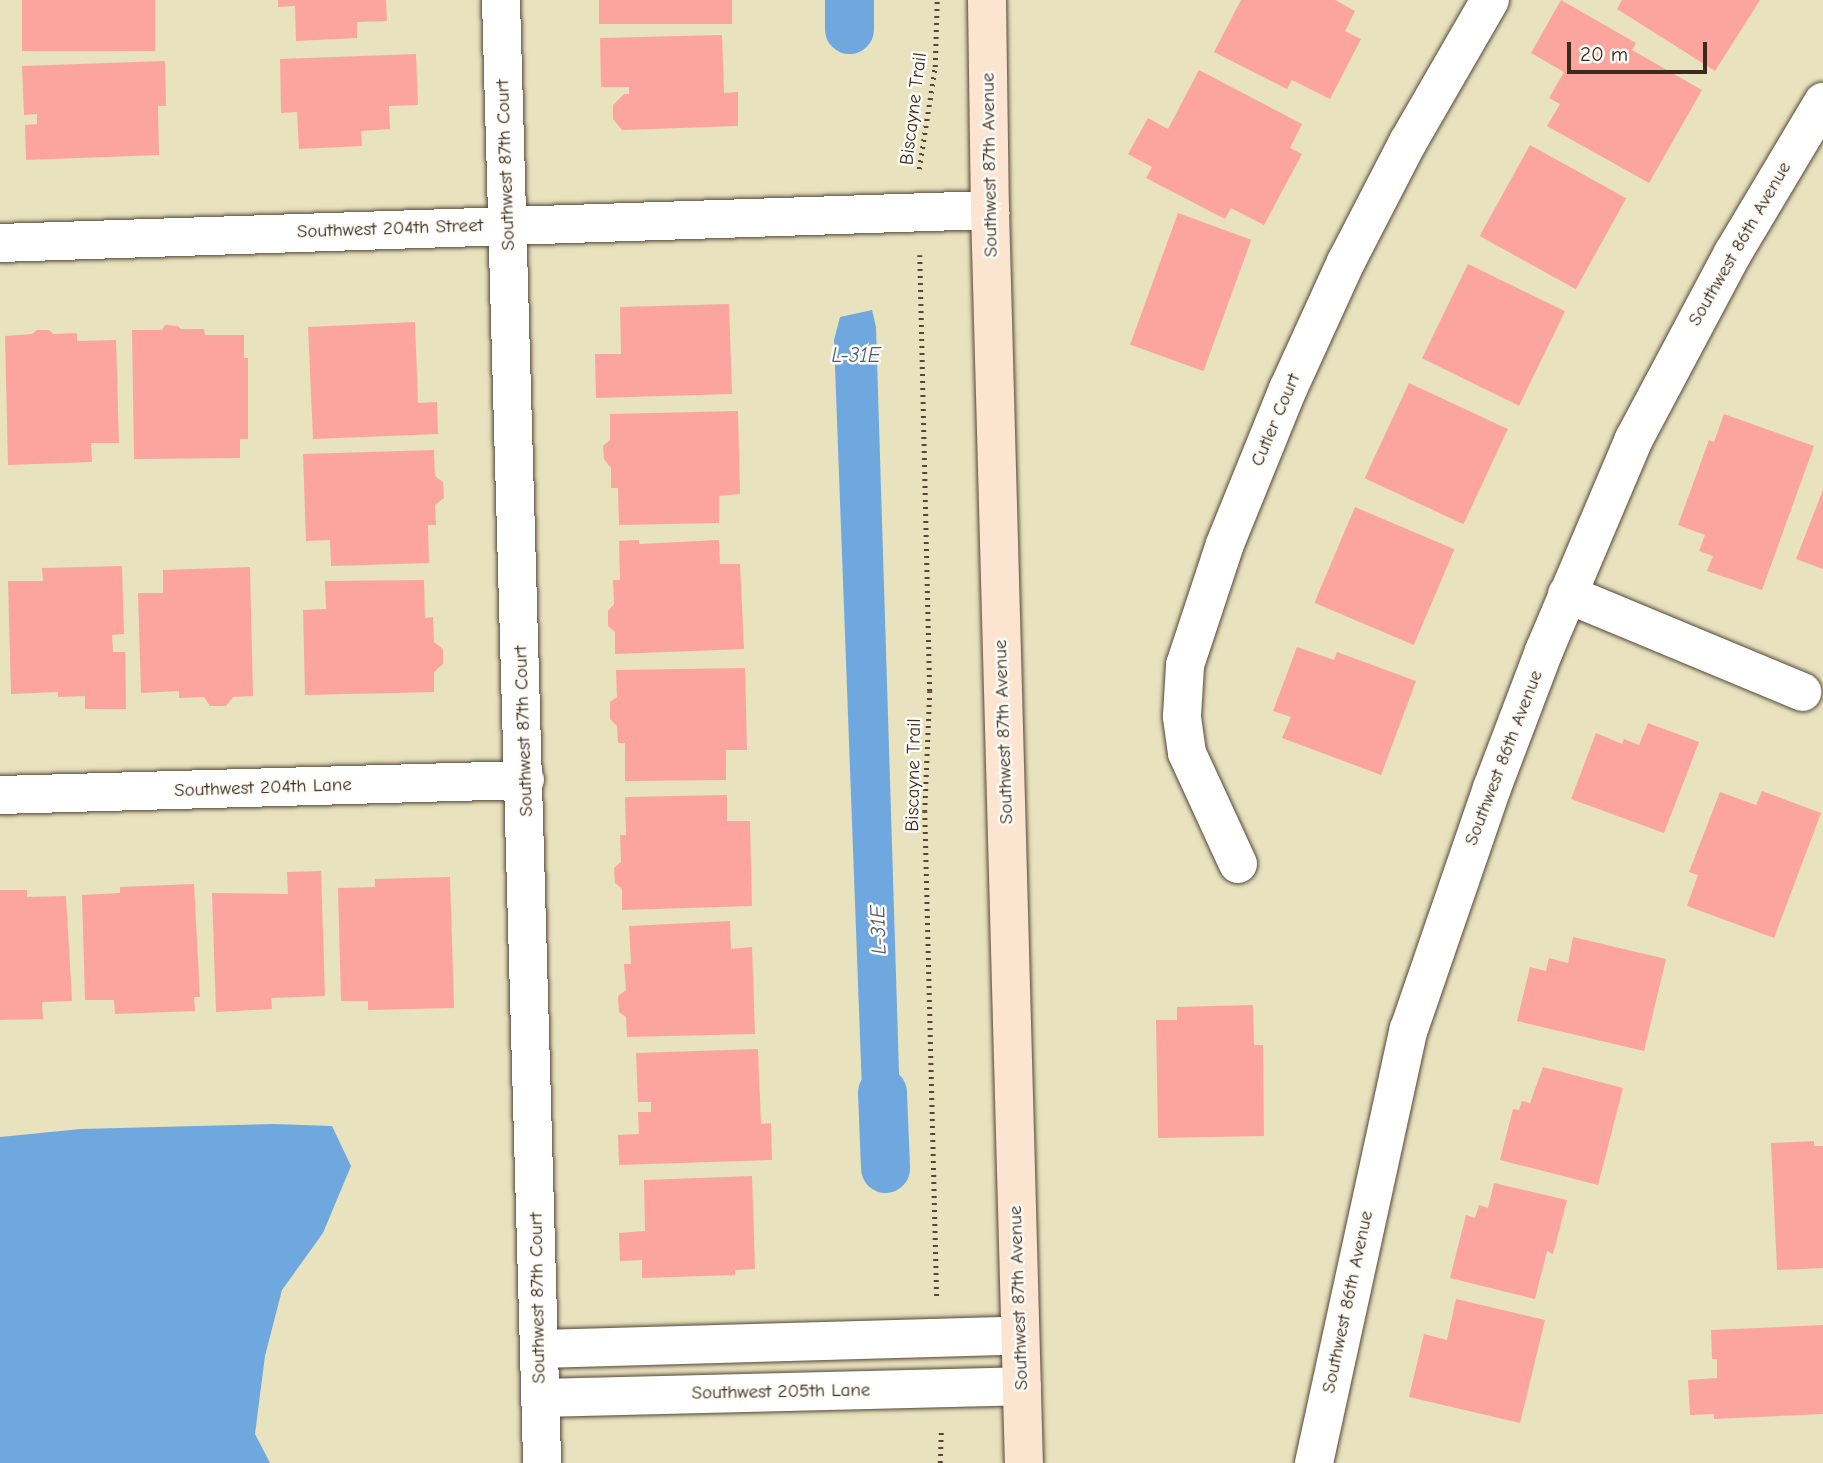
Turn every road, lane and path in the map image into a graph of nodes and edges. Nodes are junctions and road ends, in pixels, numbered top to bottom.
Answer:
1 (501, 0) edge
2 (937, 0) edge
3 (987, 0) edge
4 (1490, 0) edge
5 (1823, 102) edge
6 (919, 179) dead end
7 (990, 210) junction
8 (508, 225) junction
9 (0, 243) edge
10 (920, 252) dead end
11 (1567, 594) junction
12 (1802, 692) dead end
13 (525, 780) junction
14 (0, 795) edge
15 (1238, 864) dead end
16 (937, 1298) dead end
17 (1020, 1336) junction
18 (540, 1349) junction
19 (1022, 1386) junction
20 (540, 1398) junction
21 (945, 1422) dead end
22 (542, 1463) edge
23 (940, 1463) edge
24 (1024, 1463) edge
25 (1314, 1463) edge

1 - 8 street, Southwest 87th Court
2 - 6 path, Biscayne Trail
3 - 7 street, Southwest 87th Avenue
4 - 15 street, Cutler Court
5 - 11 street, Southwest 86th Avenue
7 - 8 street, Southwest 204th Street
7 - 17 street, Southwest 87th Avenue
8 - 9 street, Southwest 204th Street
8 - 13 street, Southwest 87th Court
10 - 16 path, Biscayne Trail
11 - 12 street
11 - 25 street, Southwest 86th Avenue
13 - 14 street, Southwest 204th Lane
13 - 18 street, Southwest 87th Court
17 - 18 street
17 - 19 street, Southwest 87th Avenue
18 - 20 street, Southwest 87th Court
19 - 20 street, Southwest 205th Lane
19 - 24 street, Southwest 87th Avenue
20 - 22 street, Southwest 87th Court
21 - 23 path

